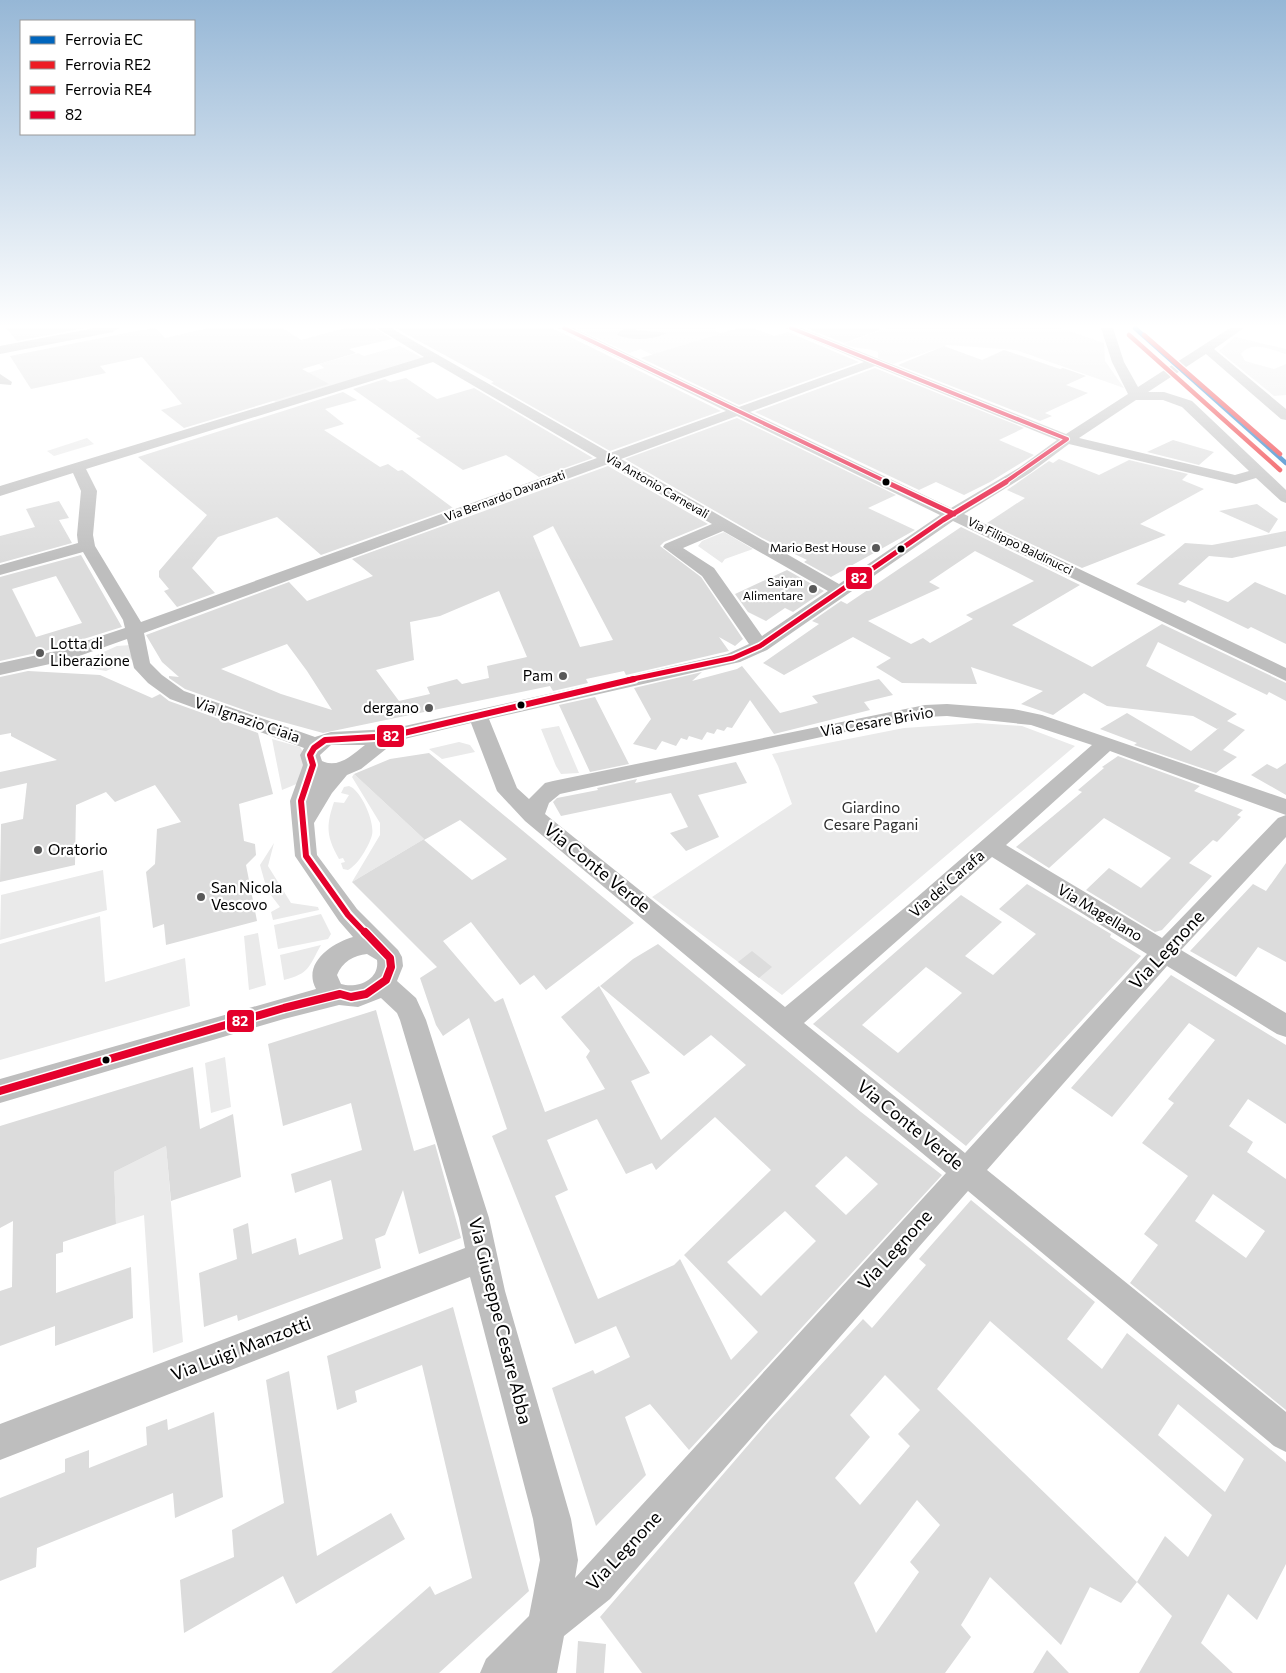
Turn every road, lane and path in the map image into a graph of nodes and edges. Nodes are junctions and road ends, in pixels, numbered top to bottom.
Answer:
1 (277, 406) edge
2 (518, 406) edge
3 (729, 406) edge
4 (753, 406) edge
5 (985, 406) edge
6 (1120, 406) edge
7 (1189, 406) edge
8 (1274, 406) edge
9 (739, 411) junction
10 (1286, 416) edge
11 (1067, 439) junction
12 (608, 458) junction
13 (78, 467) junction
14 (1260, 472) junction
15 (0, 491) edge
16 (1286, 498) edge
17 (954, 514) junction
18 (723, 525) junction
19 (87, 546) junction
20 (0, 570) edge
21 (841, 592) junction
22 (136, 630) junction
23 (760, 646) junction
24 (0, 669) edge
25 (1286, 675) edge
26 (478, 715) junction
27 (1107, 743) junction
28 (359, 748) junction
29 (315, 755) junction
30 (339, 771) junction
31 (1286, 807) edge
32 (533, 816) junction
33 (304, 821) junction
34 (1286, 823) edge
35 (991, 846) junction
36 (348, 915) junction
37 (378, 947) junction
38 (348, 948) junction
39 (1164, 952) junction
40 (383, 984) junction
41 (332, 987) junction
42 (785, 1023) junction
43 (1286, 1026) edge
44 (0, 1091) edge
45 (966, 1171) junction
46 (482, 1257) junction
47 (1286, 1434) edge
48 (0, 1442) edge
49 (546, 1625) junction
50 (500, 1673) edge
51 (537, 1673) edge

1 - 13 street
2 - 12 street, Via Antonio Carnevali
3 - 9 street, Via Filippo Baldinucci
4 - 9 street, Via Bernardo Davanzati
5 - 11 street
6 - 11 street
7 - 14 street
8 - 10 street
9 - 12 street, Via Bernardo Davanzati
9 - 17 street, Via Filippo Baldinucci
11 - 14 street
11 - 17 street
12 - 18 street, Via Antonio Carnevali
12 - 22 street, Via Bernardo Davanzati
13 - 15 street
13 - 19 street
14 - 16 street
17 - 21 street
17 - 25 street, Via Filippo Baldinucci
18 - 21 street, Via Antonio Carnevali
18 - 23 street, Via Antonio Carnevali
19 - 20 street
19 - 22 street, Via Ignazio Ciaia
21 - 23 street
22 - 24 street, Via Bernardo Davanzati
22 - 29 street, Via Ignazio Ciaia
23 - 26 street
26 - 28 street
26 - 32 street, Via Conte Verde
27 - 31 street, Via Cesare Brivio
27 - 32 street, Via Cesare Brivio
27 - 35 street, Via dei Carafa
28 - 29 street
28 - 30 street
29 - 30 street, Via Ignazio Ciaia
29 - 33 street
30 - 33 street
32 - 42 street, Via Conte Verde
33 - 36 street
34 - 39 street, Via Legnone
35 - 39 street, Via Magellano
35 - 42 street, Via dei Carafa
36 - 37 street
36 - 38 street
37 - 38 street
37 - 40 street
38 - 41 street
39 - 43 street, Via Magellano
39 - 45 street, Via Legnone
40 - 41 street
40 - 46 street, Via Giuseppe Cesare Abba
41 - 44 street
42 - 45 street, Via Conte Verde
45 - 47 street, Via Conte Verde
45 - 49 street, Via Legnone
46 - 48 street, Via Luigi Manzotti
46 - 49 street, Via Giuseppe Cesare Abba
49 - 50 street, Via Legnone
49 - 51 street, Via Giuseppe Cesare Abba

